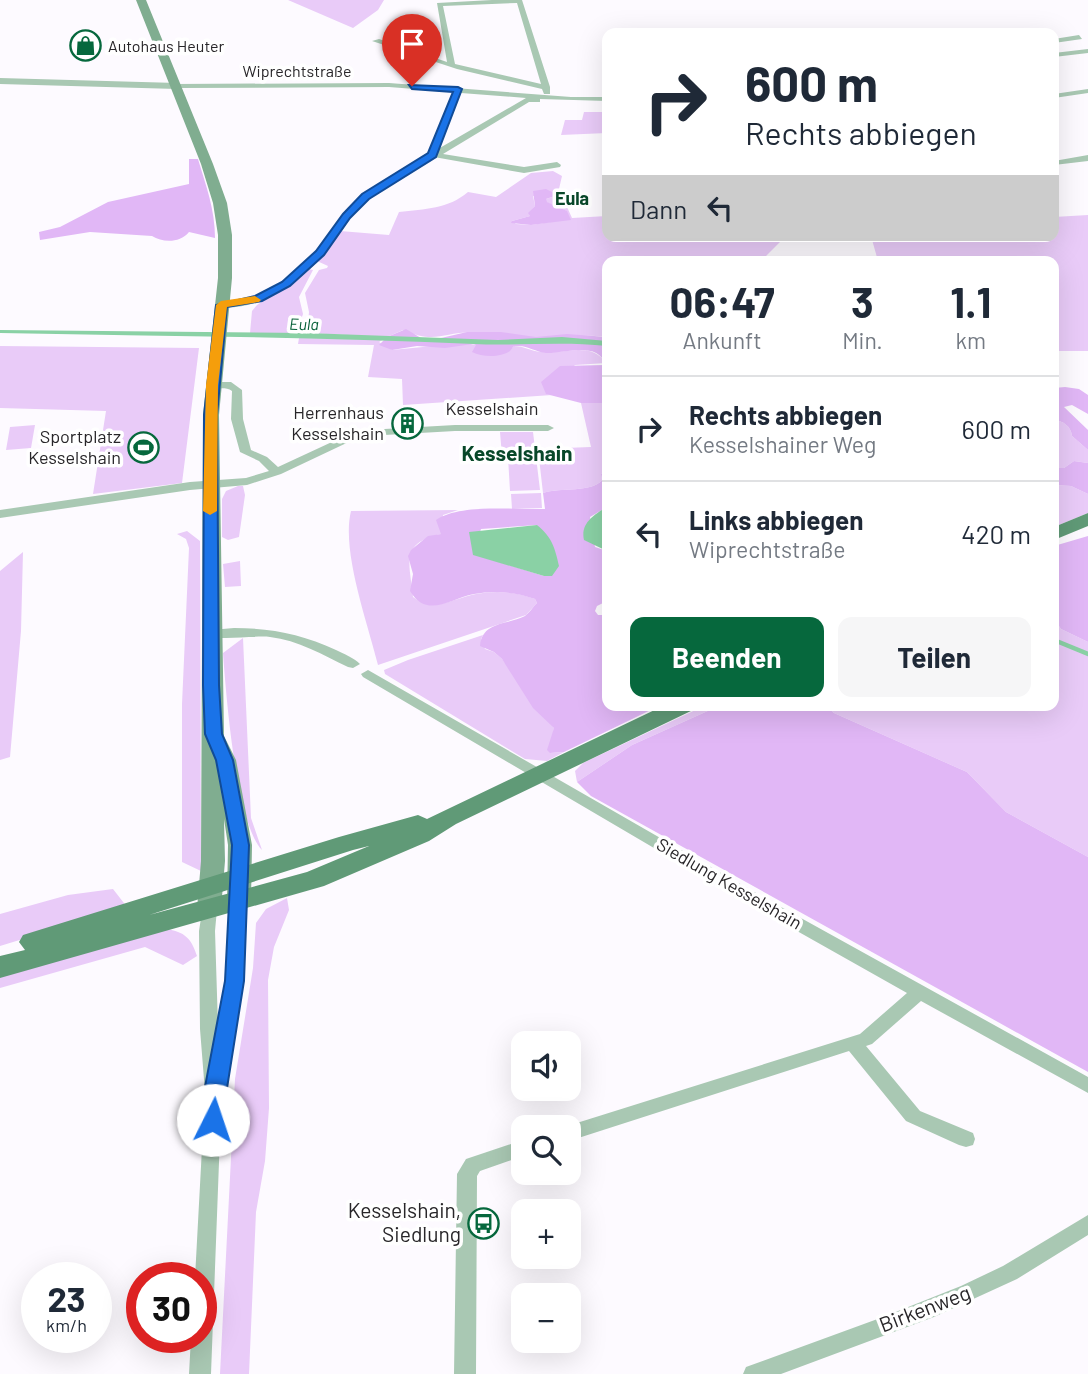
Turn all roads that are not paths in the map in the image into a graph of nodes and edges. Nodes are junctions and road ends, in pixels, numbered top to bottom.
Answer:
1 (141, 0) edge
2 (519, 0) edge
3 (1079, 37) dead end
4 (1059, 40) edge
5 (376, 41) dead end
6 (1088, 51) edge
7 (1059, 54) edge
8 (452, 65) junction
9 (0, 81) edge
10 (177, 86) junction
11 (546, 87) junction
12 (1088, 91) edge
13 (456, 94) junction
14 (1059, 94) edge
15 (549, 96) junction
16 (561, 98) junction
17 (602, 99) edge
18 (434, 155) junction
19 (1088, 158) edge
20 (1059, 162) edge
21 (557, 165) dead end
22 (221, 305) junction
23 (212, 385) junction
24 (548, 428) dead end
25 (277, 472) junction
26 (210, 484) junction
27 (0, 514) edge
28 (1088, 519) edge
29 (1059, 532) edge
30 (211, 634) junction
31 (353, 664) dead end
32 (368, 674) dead end
33 (672, 711) edge
34 (214, 734) junction
35 (540, 773) junction
36 (240, 889) junction
37 (210, 897) junction
38 (0, 952) edge
39 (0, 967) edge
40 (919, 993) junction
41 (853, 1043) junction
42 (1088, 1086) edge
43 (214, 1092) junction
44 (581, 1129) edge
45 (966, 1139) dead end
46 (511, 1152) edge
47 (1088, 1224) edge
48 (200, 1374) edge
49 (465, 1374) edge
50 (754, 1374) edge

1 - 10 main road
2 - 8 street
2 - 11 street
3 - 4 street
5 - 8 street
6 - 7 street
8 - 11 street
9 - 10 street
10 - 13 street, Wiprechtstraße
10 - 22 main road
11 - 15 street
12 - 14 street
13 - 15 street, Wiprechtstraße
13 - 18 street
15 - 16 street, Wiprechtstraße
16 - 17 street, Wiprechtstraße
16 - 18 street
18 - 21 street
18 - 22 street
19 - 20 street
22 - 23 main road
23 - 25 street
23 - 26 main road
24 - 25 street, Kesselshain
25 - 26 street, Kesselshain
26 - 27 street, Kesselshain
26 - 30 main road
28 - 29 main road
30 - 31 street
30 - 34 main road
32 - 35 street
33 - 35 main road
34 - 36 main road
34 - 37 main road
35 - 36 main road
35 - 40 street, Siedlung Kesselshain
36 - 37 main road
36 - 43 street
37 - 38 main road
37 - 39 main road
37 - 43 street
40 - 41 street
40 - 42 street, Siedlung Kesselshain
41 - 44 street
41 - 45 street
43 - 48 street
46 - 49 street
47 - 50 street, Birkenweg

